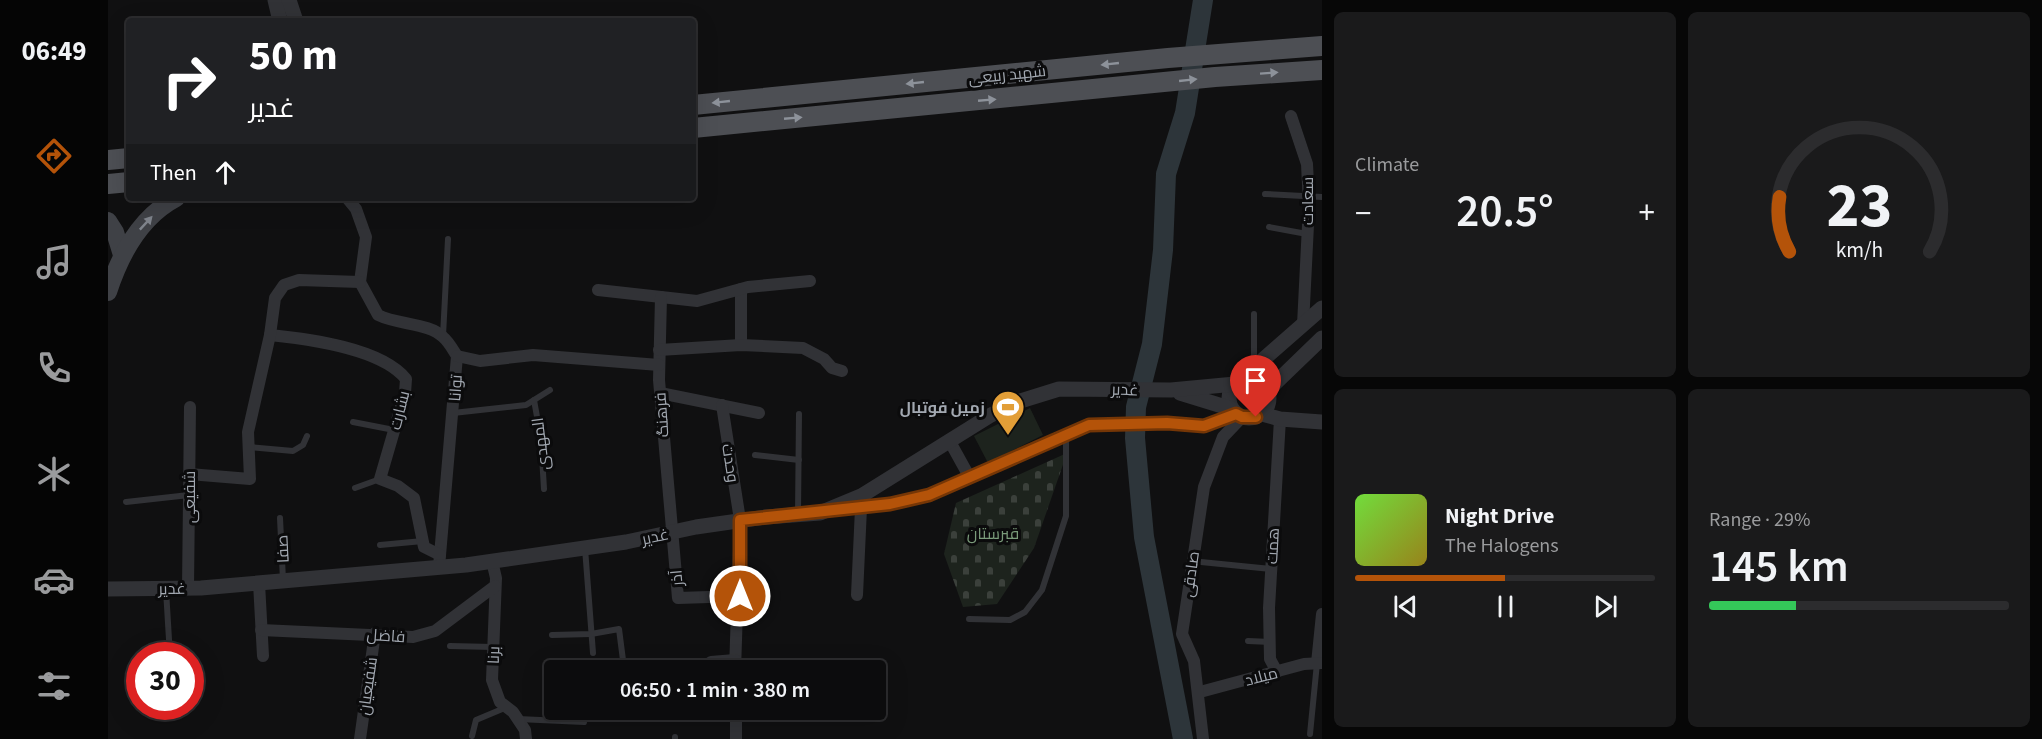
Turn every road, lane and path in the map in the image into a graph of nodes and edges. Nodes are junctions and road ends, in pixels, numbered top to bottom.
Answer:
1 (275, 0) edge
2 (289, 0) edge
3 (279, 18) edge
4 (295, 18) edge
5 (1322, 46) edge
6 (1322, 70) edge
7 (696, 105) edge
8 (1292, 116) dead end
9 (696, 128) edge
10 (126, 158) edge
11 (108, 160) edge
12 (126, 182) edge
13 (108, 184) edge
14 (1265, 194) dead end
15 (1309, 196) junction
16 (1322, 197) edge
17 (170, 201) edge
18 (349, 201) edge
19 (108, 221) edge
20 (1269, 227) dead end
21 (1308, 234) junction
22 (448, 239) dead end
23 (122, 255) junction
24 (810, 281) dead end
25 (360, 282) junction
26 (741, 288) junction
27 (598, 290) dead end
28 (108, 292) edge
29 (661, 297) junction
30 (1322, 308) edge
31 (1254, 314) dead end
32 (1303, 325) junction
33 (270, 335) junction
34 (443, 336) junction
35 (1322, 339) edge
36 (741, 345) junction
37 (659, 350) junction
38 (457, 357) junction
39 (659, 365) junction
40 (1254, 369) junction
41 (842, 371) dead end
42 (1238, 382) junction
43 (550, 390) dead end
44 (1172, 390) junction
45 (660, 393) junction
46 (534, 400) junction
47 (1266, 402) junction
48 (722, 405) junction
49 (190, 407) dead end
50 (453, 413) junction
51 (759, 413) dead end
52 (1237, 413) junction
53 (800, 414) dead end
54 (1322, 415) edge
55 (1280, 419) junction
56 (353, 422) dead end
57 (1322, 422) edge
58 (394, 430) junction
59 (1066, 433) junction
60 (306, 436) dead end
61 (950, 440) junction
62 (249, 447) junction
63 (755, 454) dead end
64 (799, 460) junction
65 (189, 474) junction
66 (970, 478) junction
67 (380, 479) junction
68 (355, 488) dead end
69 (544, 489) dead end
70 (189, 495) junction
71 (126, 502) dead end
72 (861, 508) junction
73 (820, 513) junction
74 (798, 514) junction
75 (280, 518) dead end
76 (740, 520) junction
77 (672, 532) junction
78 (423, 541) junction
79 (380, 545) dead end
80 (585, 548) junction
81 (439, 561) junction
82 (492, 561) junction
83 (1191, 561) junction
84 (1271, 569) junction
85 (283, 580) junction
86 (259, 583) junction
87 (495, 586) junction
88 (166, 588) junction
89 (188, 588) junction
90 (108, 589) edge
91 (857, 595) dead end
92 (740, 596) junction
93 (1322, 614) edge
94 (969, 619) dead end
95 (261, 630) junction
96 (375, 633) junction
97 (591, 634) junction
98 (552, 635) dead end
99 (1248, 641) dead end
100 (169, 642) edge
101 (1271, 642) junction
102 (450, 646) dead end
103 (493, 647) junction
104 (593, 653) dead end
105 (262, 656) dead end
106 (623, 660) edge
107 (735, 660) edge
108 (1319, 663) edge
109 (1276, 672) junction
110 (1200, 692) junction
111 (507, 707) junction
112 (518, 719) junction
113 (736, 720) edge
114 (584, 723) dead end
115 (1310, 734) dead end
116 (472, 735) dead end
117 (360, 739) edge
118 (526, 739) edge
119 (736, 739) edge
120 (1203, 739) edge

1 - 3 street
2 - 4 street
5 -> 7 main road, شهید ربیعی
9 -> 6 main road, شهید ربیعی
8 - 15 street, سعادت
10 - 11 main road
12 - 13 main road
14 - 15 lane
15 - 16 lane
15 - 21 street, سعادت
23 -> 17 main road
18 - 25 street
19 - 23 main road
20 - 21 lane
21 - 32 street, سعادت
22 - 34 lane
23 - 28 main road
24 - 26 street
25 - 33 street
25 - 34 street
26 - 29 street
26 - 36 street
27 - 29 street
29 - 37 street, فرهنگ
30 - 32 street
31 - 40 lane
32 - 40 street
33 - 58 street, بشارت
33 - 62 street
34 - 38 street, توانا
35 - 47 street
36 - 37 street
36 - 41 street
37 - 39 street, فرهنگ
38 - 39 street
38 - 50 street, توانا
39 - 45 street, فرهنگ
40 - 42 street
42 - 44 street
42 - 47 street
42 - 52 street
43 - 46 lane, المهدی
44 - 52 street
44 - 61 street, غدیر
45 - 48 street
45 - 77 street, فرهنگ
46 - 50 lane, المهدی
46 - 69 lane, المهدی
47 - 52 street
47 - 54 street
47 - 55 street
48 - 51 street
48 - 76 street, وحدت
49 - 65 street, شفیعی
50 - 81 street, توانا
52 - 59 street
52 - 83 street, صادقی
53 - 64 lane
55 - 57 street
55 - 84 street, همت
56 - 58 lane
58 - 67 street, بشارت
59 - 66 street
59 - 94 lane
60 - 62 lane
61 - 66 street
61 - 73 street, غدیر
62 - 65 street
63 - 64 lane
64 - 74 lane
65 - 70 street, شفیعی
66 - 72 street
67 - 68 lane
67 - 78 street
70 - 71 lane
70 - 89 street, شفیعی
72 - 73 street
72 - 91 street
73 - 74 street, غدیر
74 - 76 street, غدیر
75 - 85 lane, صفا
76 - 77 street, غدیر
76 - 92 street
77 - 80 street, غدیر
77 - 92 street, آذر
78 - 79 lane
78 - 81 street
80 - 82 street, غدیر
80 - 97 lane
81 - 82 street, غدیر
81 - 85 street, غدیر
82 - 87 street, برنا
83 - 84 lane
83 - 110 street, صادقی
84 - 101 street, همت
85 - 86 street, غدیر
86 - 89 street, غدیر
86 - 95 street
87 - 96 street, فاضل
87 - 103 street, برنا
88 - 89 street, غدیر
88 - 90 street, غدیر
88 - 100 lane
92 - 107 street
93 - 108 street
95 - 96 street, فاضل
95 - 105 street
96 - 117 street, شفیعیان
97 - 98 lane
97 - 104 lane
97 - 106 lane
99 - 101 lane
101 - 109 street, همت
102 - 103 lane
103 - 111 street, برنا
108 - 109 street, میلاد
108 - 115 lane
109 - 110 street, میلاد
110 - 120 street, صادقی
111 - 112 street, برنا
111 - 116 lane
112 - 114 lane
112 - 118 street, برنا
113 - 119 street

